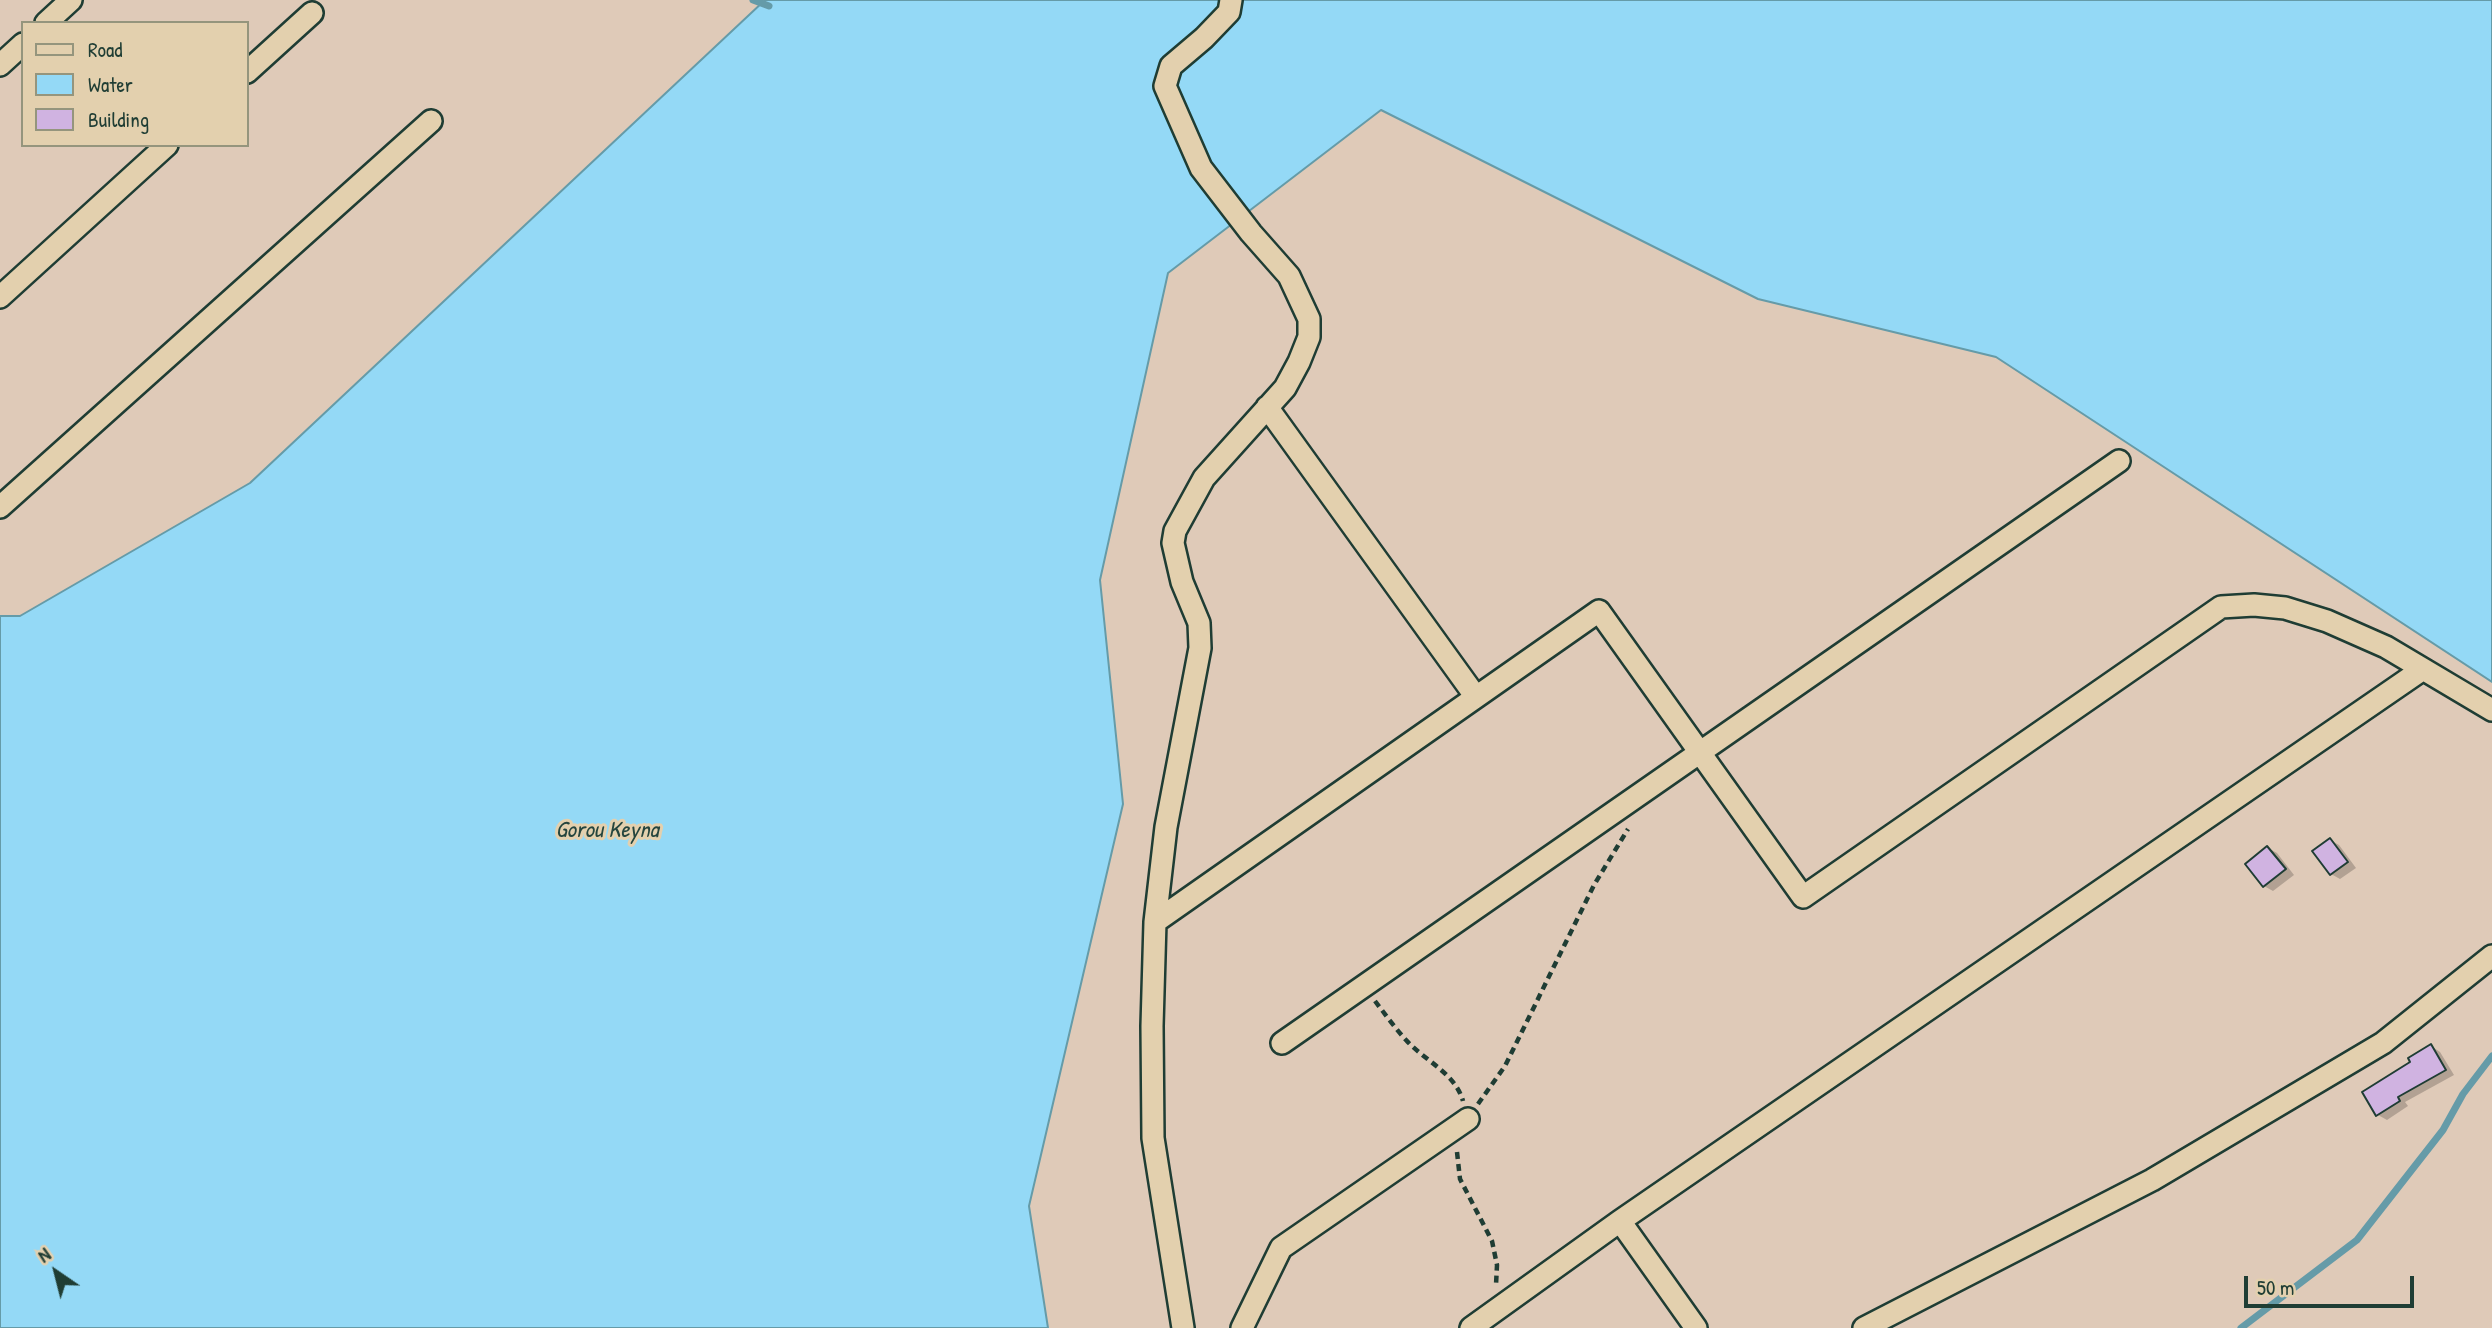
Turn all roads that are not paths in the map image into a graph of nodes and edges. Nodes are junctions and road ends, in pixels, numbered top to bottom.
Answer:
1 (71, 0) edge
2 (1231, 0) edge
3 (312, 13) dead end
4 (48, 21) edge
5 (21, 46) edge
6 (0, 65) edge
7 (248, 71) edge
8 (431, 121) dead end
9 (165, 147) edge
10 (0, 297) edge
11 (1267, 407) junction
12 (2119, 461) dead end
13 (0, 507) edge
14 (2423, 669) junction
15 (1476, 697) junction
16 (2492, 710) edge
17 (1701, 752) junction
18 (1155, 922) junction
19 (2492, 956) edge
20 (1282, 1043) dead end
21 (1468, 1119) road end
22 (1620, 1221) junction
23 (1182, 1328) edge
24 (1242, 1328) edge
25 (1471, 1328) edge
26 (1696, 1328) edge
27 (1864, 1328) edge

1 - 4 street
2 - 11 street
3 - 7 street
5 - 6 street
8 - 13 street
9 - 10 street
11 - 15 street
11 - 18 street
12 - 17 street
14 - 16 street
14 - 17 street
14 - 22 street
15 - 17 street
15 - 18 street
17 - 20 street
18 - 23 street
19 - 27 street
21 - 24 street
22 - 25 street
22 - 26 street

